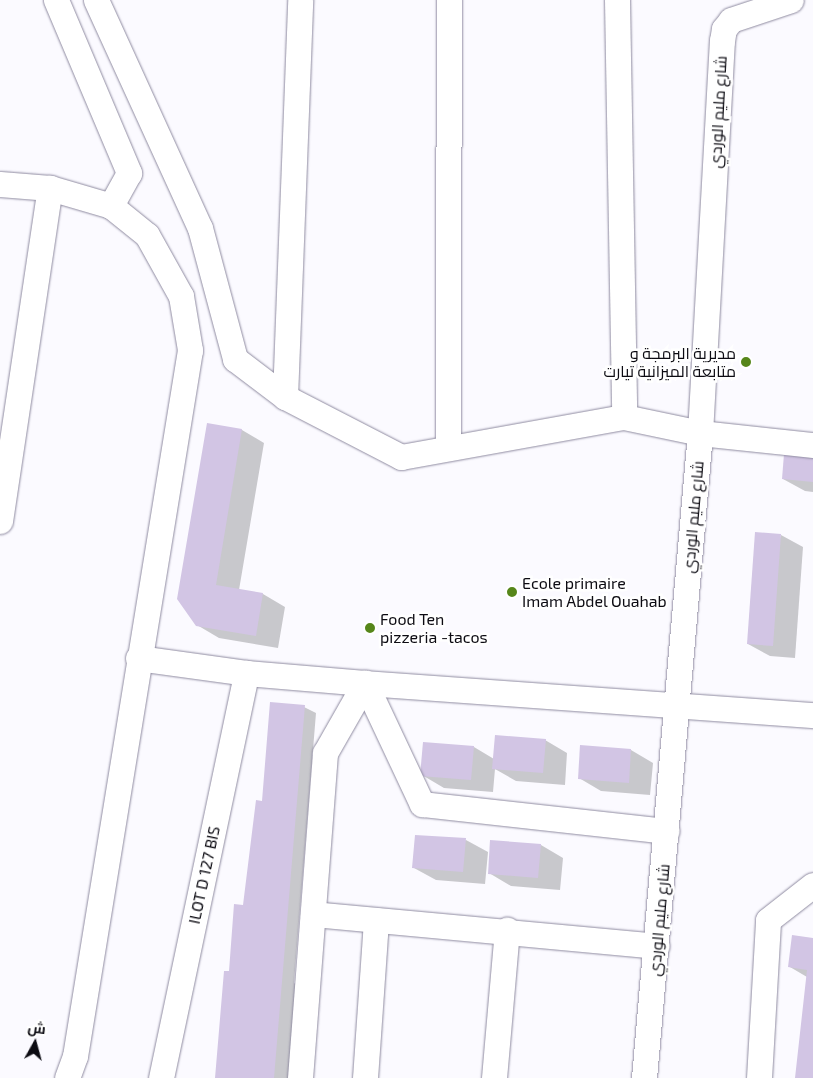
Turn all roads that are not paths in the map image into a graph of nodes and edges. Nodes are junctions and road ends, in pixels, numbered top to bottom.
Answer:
1 (56, 0) edge
2 (96, 0) edge
3 (300, 0) edge
4 (449, 0) edge
5 (617, 0) edge
6 (791, 0) edge
7 (0, 184) edge
8 (50, 188) junction
9 (111, 206) junction
10 (285, 397) junction
11 (624, 416) junction
12 (700, 434) junction
13 (813, 445) edge
14 (448, 446) junction
15 (0, 520) edge
16 (138, 658) junction
17 (246, 672) junction
18 (365, 683) junction
19 (678, 708) junction
20 (813, 716) edge
21 (667, 831) junction
22 (813, 886) edge
23 (313, 914) junction
24 (376, 920) junction
25 (507, 930) junction
26 (657, 946) junction
27 (67, 1078) edge
28 (162, 1078) edge
29 (300, 1078) edge
30 (366, 1078) edge
31 (494, 1078) edge
32 (644, 1078) edge
33 (759, 1078) edge

1 - 9 street
2 - 10 street
3 - 10 street
4 - 14 street
5 - 11 street
6 - 12 street, شارع مليم الوردي
7 - 8 street
8 - 9 street
8 - 15 street
9 - 16 street
10 - 14 street
11 - 12 street
11 - 14 street
12 - 13 street
12 - 19 street, شارع مليم الوردي
16 - 17 street
16 - 27 street
17 - 18 street
17 - 28 street, ILOT D 127 BIS
18 - 19 street
18 - 21 street
18 - 23 street
19 - 20 street
19 - 21 street, شارع مليم الوردي
21 - 26 street, شارع مليم الوردي
22 - 33 street
23 - 24 street
23 - 29 street
24 - 25 street
24 - 30 street
25 - 26 street
25 - 31 street
26 - 32 street, شارع مليم الوردي

